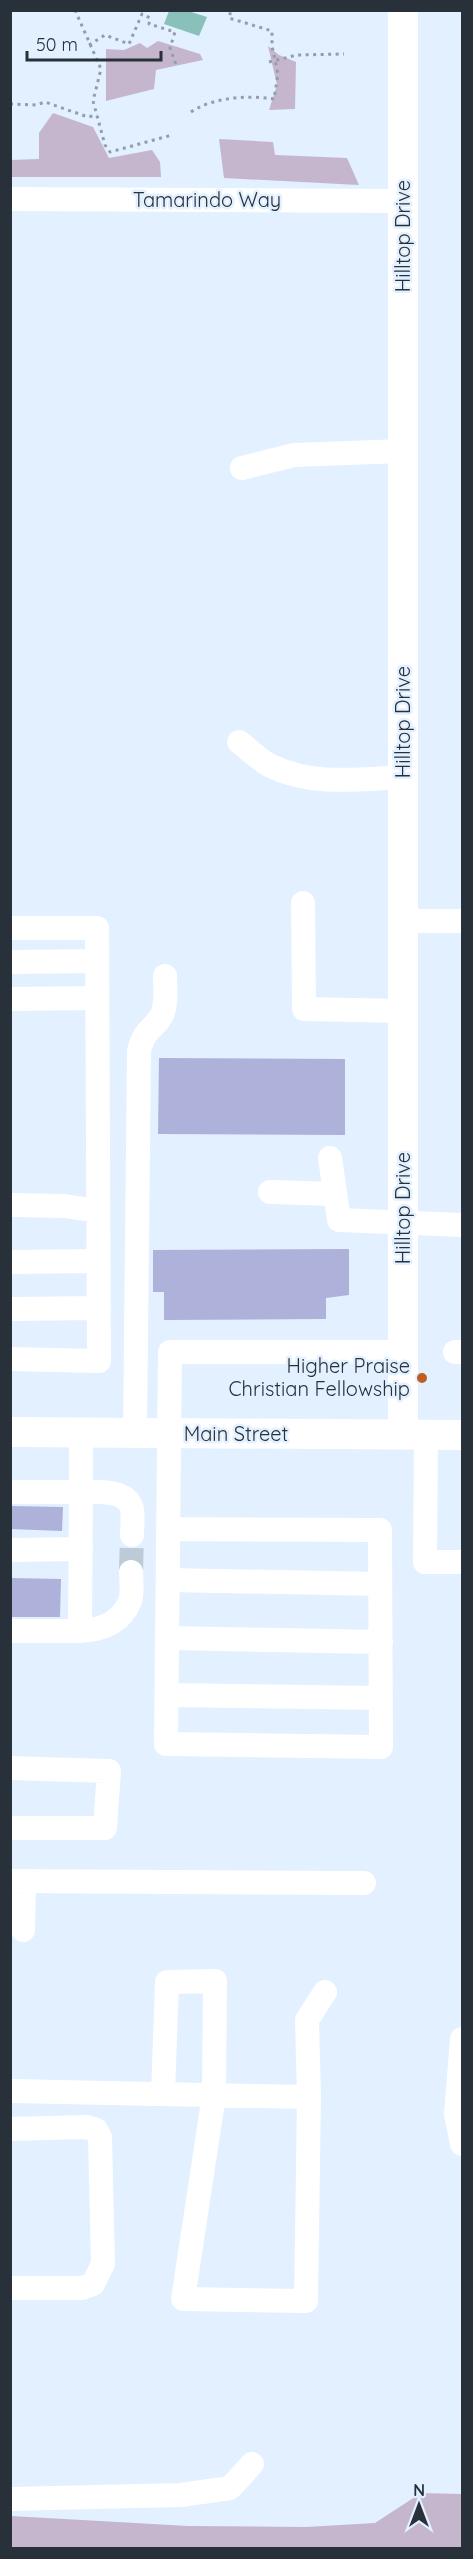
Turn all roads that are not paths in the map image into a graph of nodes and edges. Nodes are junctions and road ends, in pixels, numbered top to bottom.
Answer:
1 (403, 10) edge
2 (10, 199) edge
3 (403, 201) junction
4 (403, 451) junction
5 (242, 468) dead end
6 (239, 742) dead end
7 (403, 777) junction
8 (303, 903) dead end
9 (403, 921) junction
10 (462, 921) edge
11 (10, 928) edge
12 (10, 962) edge
13 (97, 962) junction
14 (165, 976) dead end
15 (97, 998) junction
16 (10, 999) edge
17 (403, 1011) junction
18 (330, 1158) dead end
19 (270, 1192) dead end
20 (335, 1194) junction
21 (10, 1205) edge
22 (98, 1211) junction
23 (403, 1224) junction
24 (462, 1225) edge
25 (98, 1261) junction
26 (10, 1262) edge
27 (99, 1308) junction
28 (10, 1309) edge
29 (403, 1352) junction
30 (10, 1359) edge
31 (10, 1432) edge
32 (81, 1433) junction
33 (135, 1433) junction
34 (169, 1434) junction
35 (414, 1435) junction
36 (462, 1435) edge
37 (10, 1492) edge
38 (81, 1492) junction
39 (169, 1529) junction
40 (132, 1535) tunnel mouth
41 (81, 1549) junction
42 (10, 1550) edge
43 (462, 1562) edge
44 (131, 1572) tunnel mouth
45 (168, 1580) junction
46 (380, 1584) junction
47 (10, 1630) edge
48 (80, 1631) junction
49 (167, 1638) junction
50 (381, 1642) junction
51 (167, 1695) junction
52 (381, 1698) junction
53 (10, 1768) edge
54 (10, 1828) edge
55 (17, 1881) edge
56 (364, 1883) dead end
57 (23, 1930) dead end
58 (325, 1992) dead end
59 (462, 2039) edge
60 (10, 2091) edge
61 (163, 2094) junction
62 (214, 2095) junction
63 (309, 2097) junction
64 (10, 2129) edge
65 (462, 2144) edge
66 (10, 2288) edge
67 (252, 2464) dead end
68 (10, 2499) edge

1 - 3 main road, Hilltop Drive
2 - 3 street, Tamarindo Way
3 - 4 main road, Hilltop Drive
4 - 5 street
4 - 7 main road, Hilltop Drive
6 - 7 street
7 - 9 main road, Hilltop Drive
8 - 17 street
9 - 10 street
9 - 17 main road, Hilltop Drive
11 - 13 street
12 - 13 street
13 - 15 street
14 - 33 street
15 - 16 street
15 - 22 street
17 - 23 main road, Hilltop Drive
18 - 20 street
19 - 20 street
20 - 23 street
21 - 22 street
22 - 25 street
23 - 24 street
23 - 29 main road, Hilltop Drive
25 - 26 street
25 - 27 street
27 - 28 street
27 - 30 street
29 - 34 street
29 - 35 main road, Hilltop Drive
31 - 32 main road, Main Street
32 - 33 main road, Main Street
32 - 38 street
33 - 34 main road, Main Street
34 - 35 main road, Main Street
34 - 39 street
35 - 36 main road, Main Street
35 - 43 street
37 - 38 street
38 - 40 street
38 - 41 street
39 - 45 street
39 - 46 street
41 - 42 street
41 - 48 street
44 - 48 street
45 - 46 street
45 - 49 street
46 - 50 street
47 - 48 street
49 - 50 street
49 - 51 street
50 - 52 street
51 - 52 street
51 - 52 street
53 - 54 street
55 - 56 street
55 - 57 street
58 - 63 street
59 - 65 street
60 - 61 street
61 - 62 street
61 - 62 street
62 - 63 street
62 - 63 street
64 - 66 street
67 - 68 street

